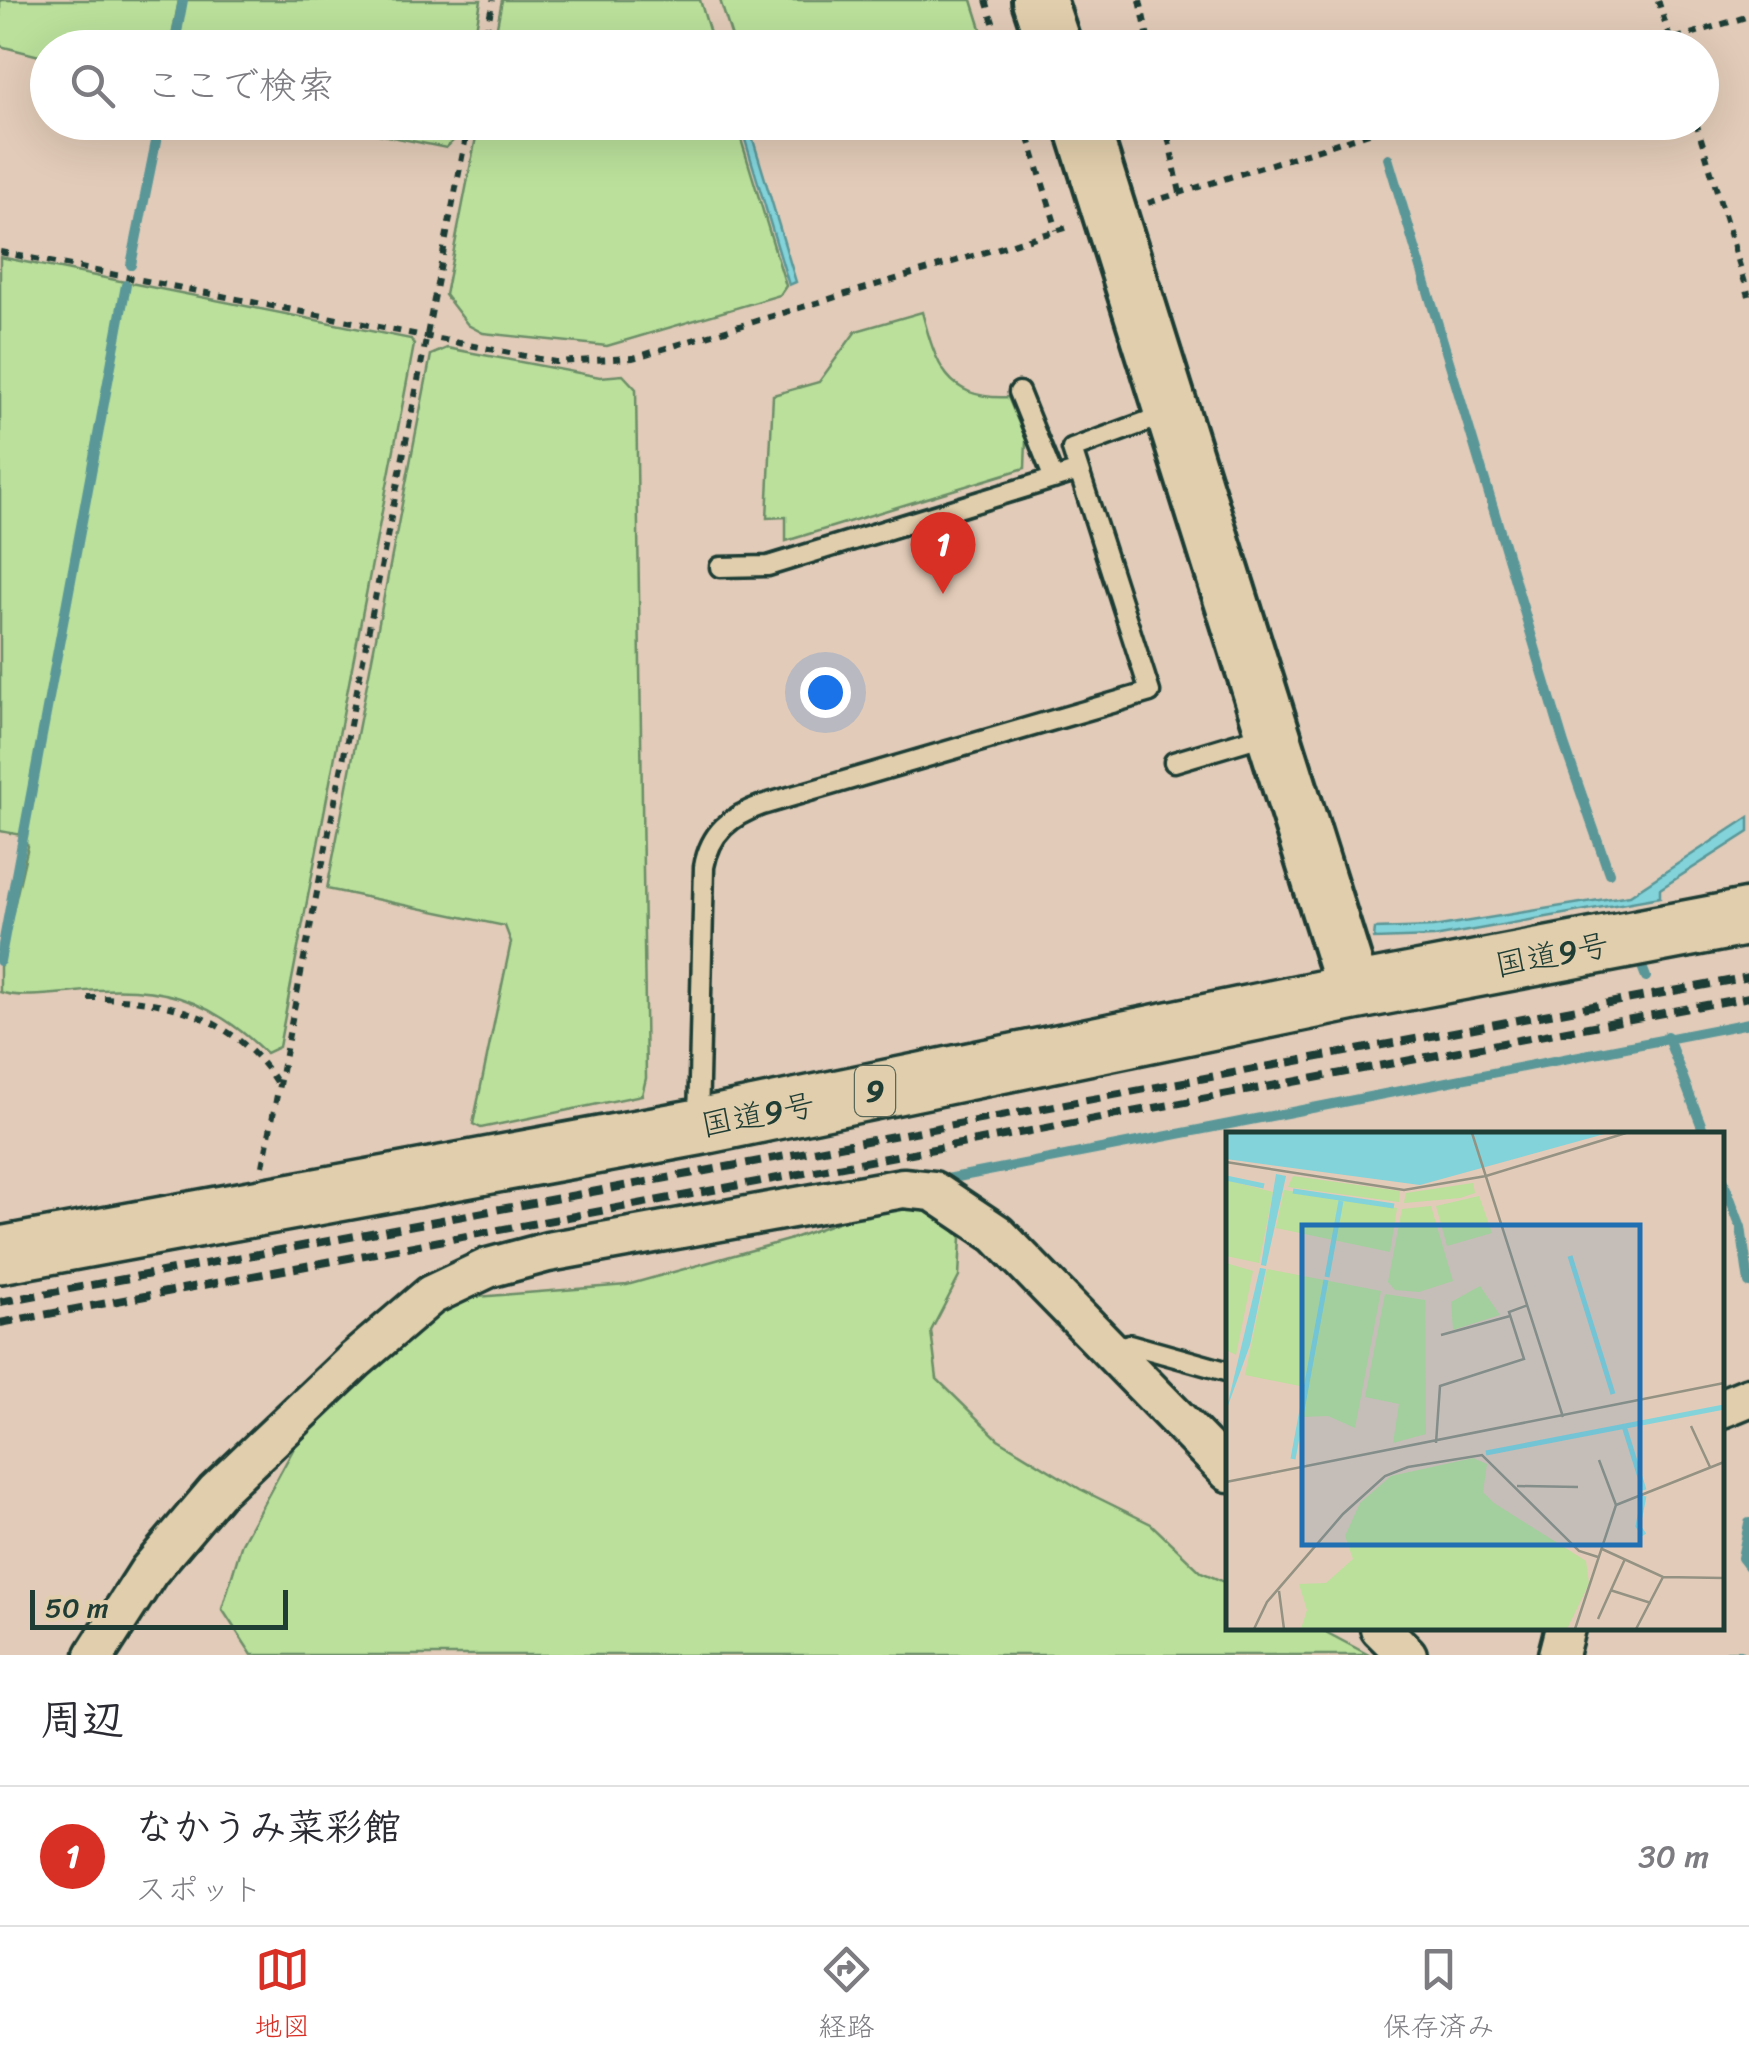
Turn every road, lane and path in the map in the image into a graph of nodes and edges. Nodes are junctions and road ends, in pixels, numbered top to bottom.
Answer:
1 (493, 0) edge
2 (986, 0) edge
3 (1038, 0) edge
4 (1140, 0) edge
5 (1658, 0) edge
6 (1749, 16) edge
7 (487, 30) edge
8 (995, 30) edge
9 (1049, 30) edge
10 (1146, 30) edge
11 (1668, 30) edge
12 (1710, 30) edge
13 (465, 140) edge
14 (1029, 140) edge
15 (1087, 140) edge
16 (1170, 140) edge
17 (1347, 140) edge
18 (1701, 140) edge
19 (0, 252) edge
20 (1749, 296) edge
21 (427, 336) junction
22 (1019, 392) dead end
23 (1174, 412) junction
24 (1080, 471) junction
25 (1054, 479) junction
26 (720, 567) dead end
27 (1273, 732) junction
28 (1174, 762) dead end
29 (1749, 917) edge
30 (1354, 992) junction
31 (88, 998) dead end
32 (279, 1087) junction
33 (698, 1127) junction
34 (263, 1161) dead end
35 (0, 1255) edge
36 (1110, 1350) junction
37 (1226, 1371) edge
38 (1749, 1397) edge
39 (1724, 1407) edge
40 (1226, 1469) edge
41 (1382, 1630) edge
42 (1565, 1630) edge
43 (95, 1655) edge
44 (1407, 1655) edge
45 (1558, 1655) edge

1 - 7 path
2 - 8 path
3 - 9 street
4 - 10 path
5 - 11 path
6 - 12 path
13 - 21 path
14 - 21 path
15 - 23 street
16 - 17 path
18 - 20 path
19 - 21 path
21 - 32 path
22 - 25 lane
23 - 24 lane
23 - 27 street
24 - 25 lane
24 - 33 lane
25 - 26 lane
27 - 28 lane
27 - 30 street
29 - 30 highway, 国道9号 / 9
30 - 33 highway, 国道9号 / 9
31 - 32 path
32 - 34 path
33 - 35 highway, 国道9号 / 9
36 - 37 lane
36 - 40 street
36 - 43 street
38 - 39 street
41 - 44 street
42 - 45 street

